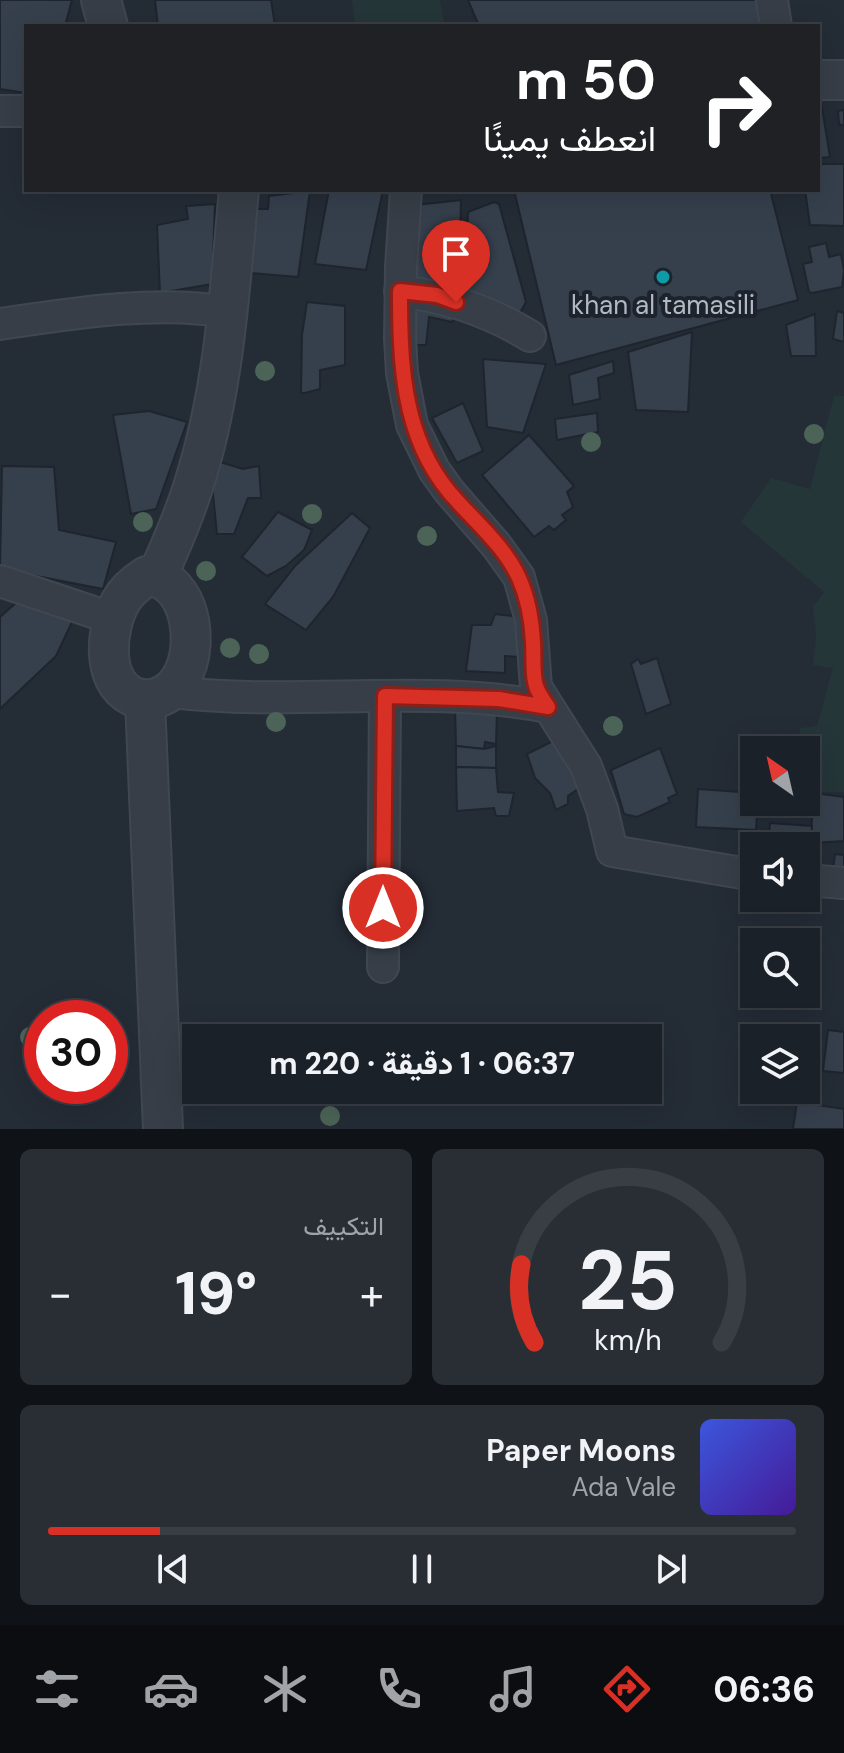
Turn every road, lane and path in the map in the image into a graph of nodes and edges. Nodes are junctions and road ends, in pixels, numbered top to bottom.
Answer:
1 (101, 0) edge
2 (772, 0) edge
3 (107, 24) edge
4 (776, 24) edge
5 (820, 80) edge
6 (844, 80) edge
7 (0, 111) edge
8 (24, 111) edge
9 (239, 192) edge
10 (406, 192) edge
11 (400, 291) junction
12 (229, 312) junction
13 (0, 324) edge
14 (530, 336) dead end
15 (157, 577) junction
16 (0, 581) edge
17 (114, 619) junction
18 (158, 696) junction
19 (385, 696) junction
20 (548, 707) junction
21 (740, 873) edge
22 (820, 881) edge
23 (844, 883) edge
24 (383, 967) dead end
25 (163, 1129) edge

1 - 3 street
2 - 4 street
5 - 6 street
7 - 8 street
9 - 12 street
10 - 11 street
11 - 14 street
11 - 20 street
12 - 13 street
12 - 15 street
15 - 17 street
15 - 18 street
16 - 17 street
17 - 18 street
18 - 19 street
18 - 25 street
19 - 20 street
19 - 24 street
20 - 21 street
22 - 23 street

